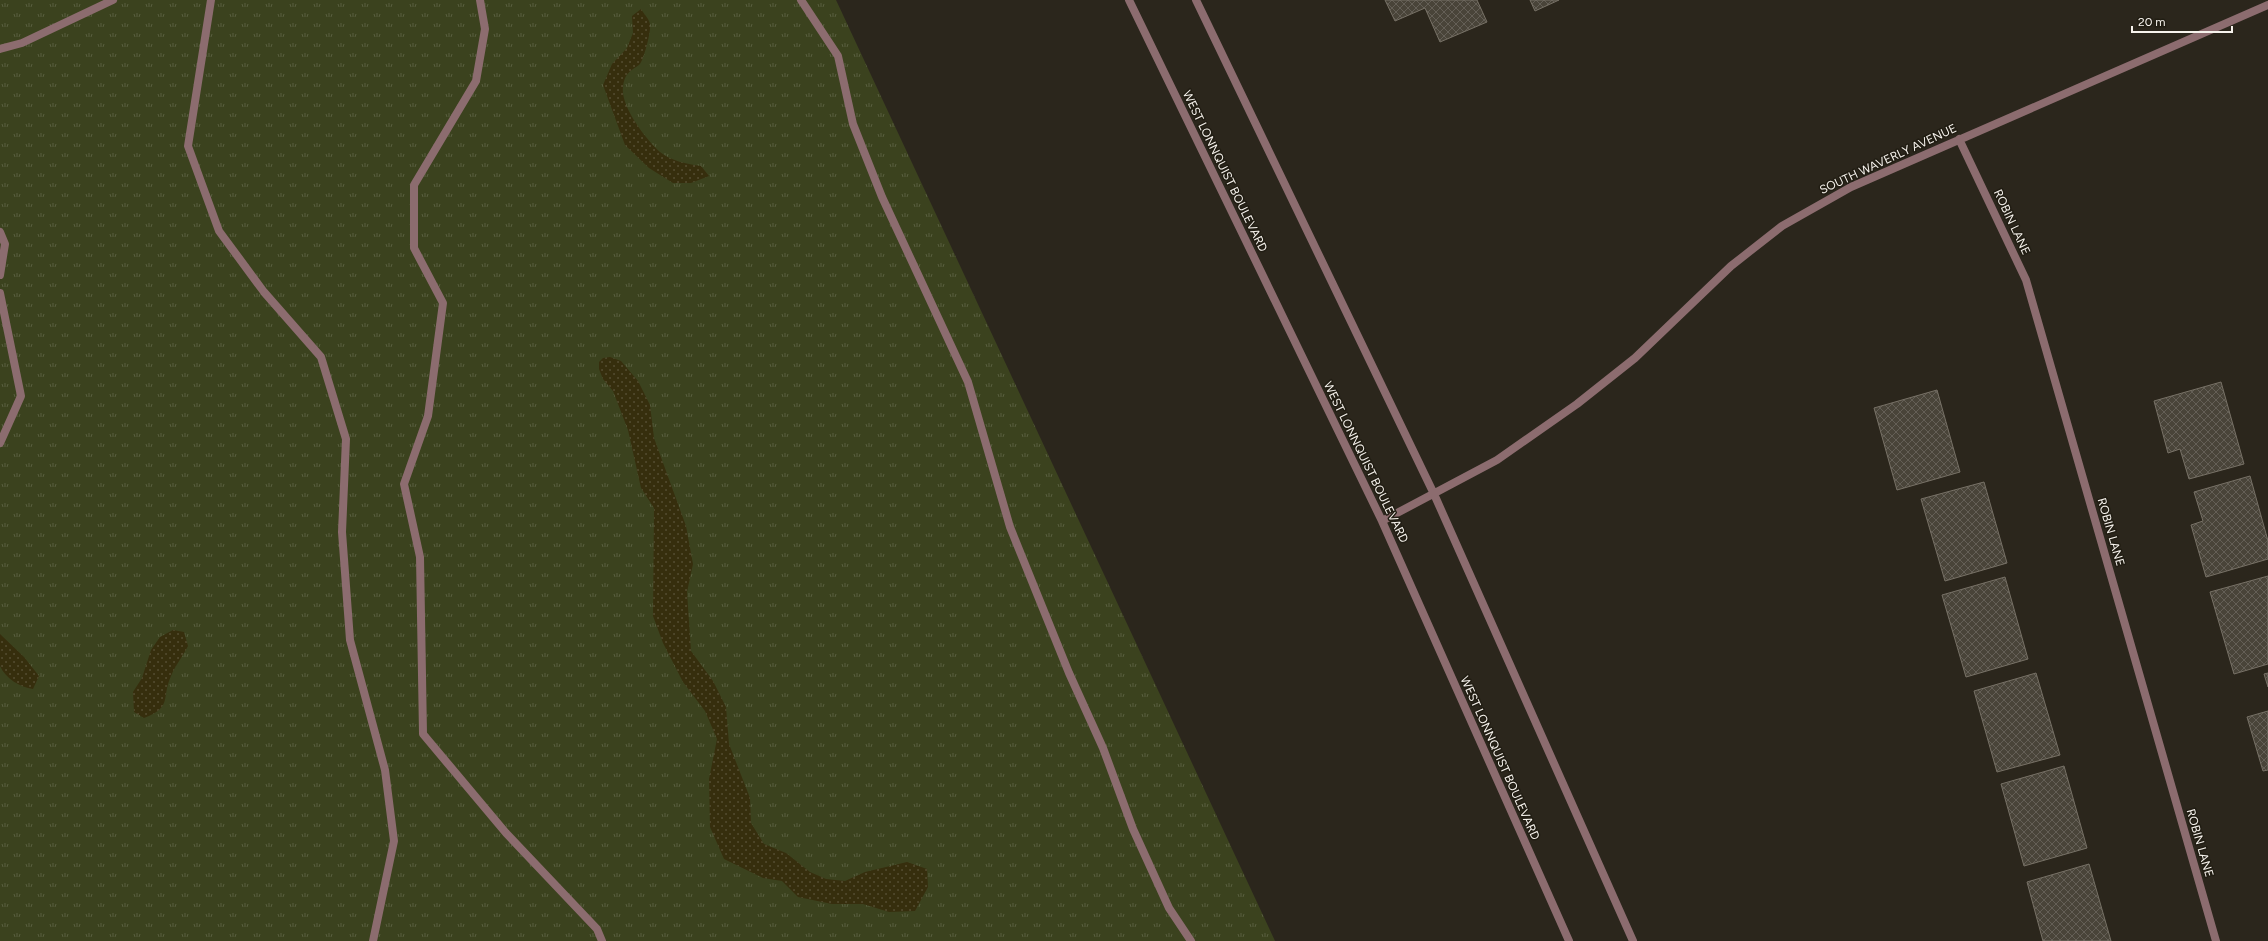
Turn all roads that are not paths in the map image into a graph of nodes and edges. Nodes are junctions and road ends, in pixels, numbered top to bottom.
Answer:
1 (113, 0) edge
2 (211, 0) edge
3 (480, 0) edge
4 (801, 0) edge
5 (1129, 0) edge
6 (1196, 0) edge
7 (2268, 5) edge
8 (0, 49) edge
9 (1959, 139) junction
10 (0, 232) edge
11 (0, 275) edge
12 (0, 293) edge
13 (0, 443) edge
14 (1434, 494) junction
15 (1382, 521) junction
16 (373, 941) edge
17 (602, 941) edge
18 (1191, 941) edge
19 (1569, 941) edge
20 (1633, 941) edge
21 (2216, 941) edge

1 - 8 street
2 - 16 street
3 - 17 street
4 - 18 street
5 - 15 street, WEST LONNQUIST BOULEVARD
6 - 14 street
7 - 9 street, SOUTH WAVERLY AVENUE
9 - 14 street, SOUTH WAVERLY AVENUE
9 - 21 street, ROBIN LANE
10 - 11 street
12 - 13 street
14 - 15 street, SOUTH WAVERLY AVENUE
14 - 20 street
15 - 19 street, WEST LONNQUIST BOULEVARD

